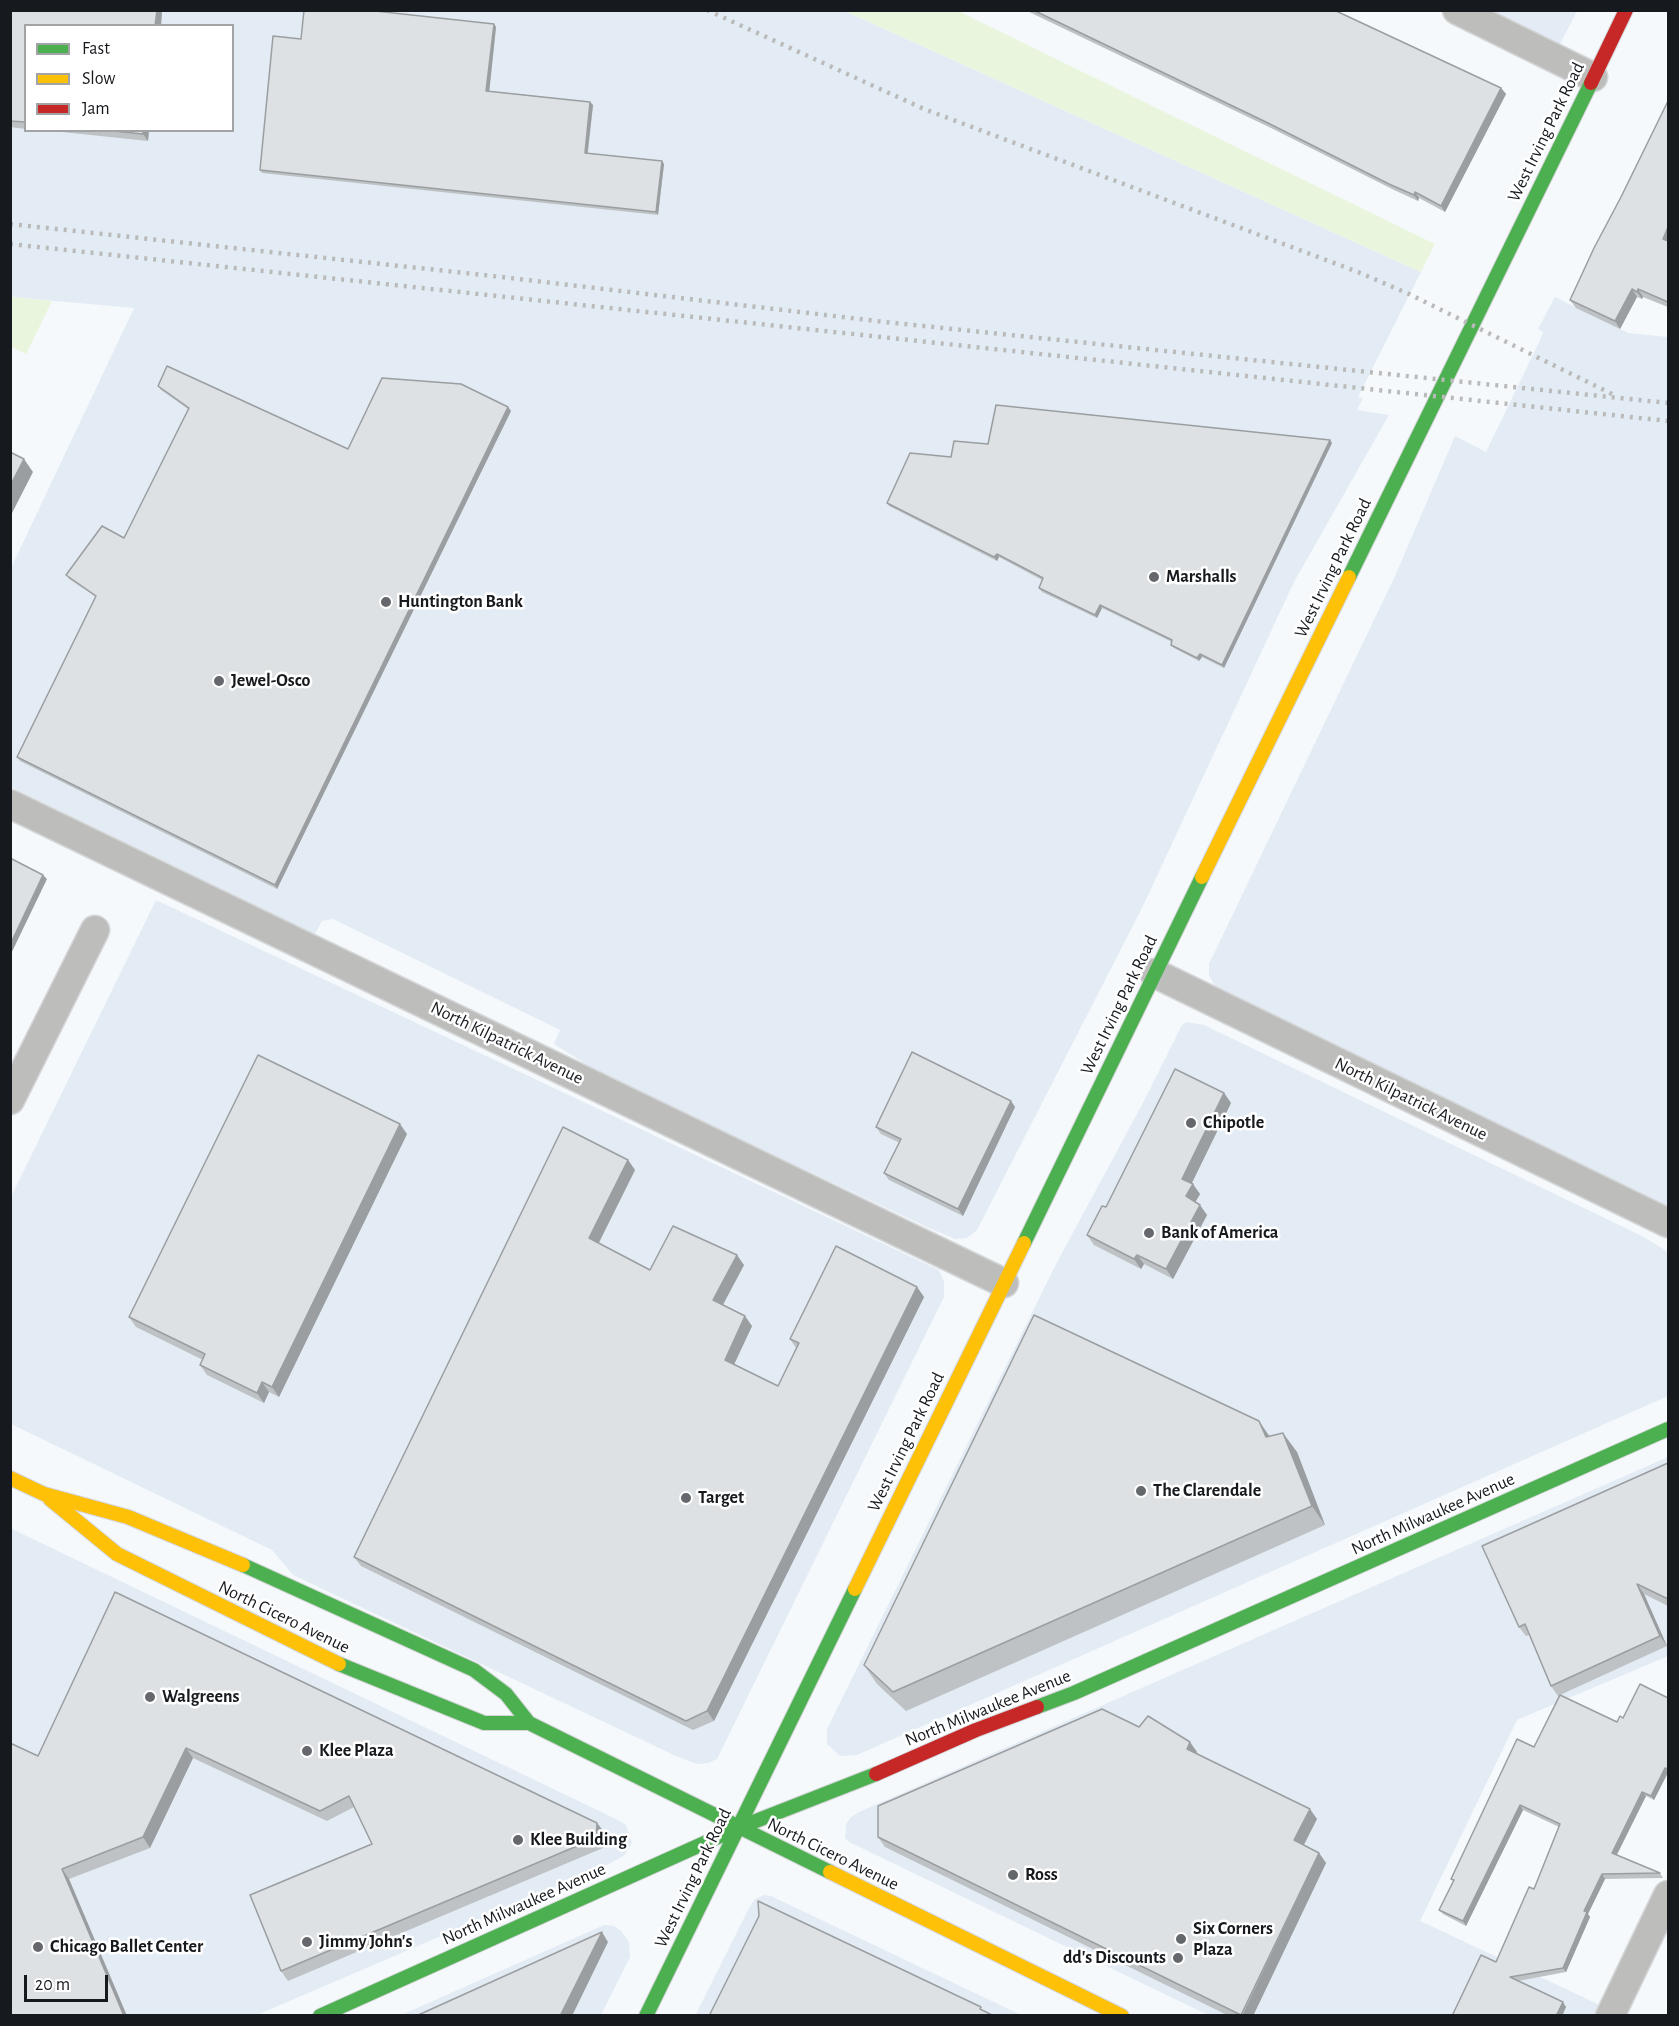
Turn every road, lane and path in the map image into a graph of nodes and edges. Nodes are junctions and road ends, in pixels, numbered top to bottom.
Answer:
1 (1456, 10) edge
2 (1626, 10) edge
3 (1593, 77) junction
4 (10, 804) edge
5 (95, 930) dead end
6 (1154, 973) junction
7 (10, 1100) edge
8 (1668, 1223) edge
9 (1004, 1283) junction
10 (1668, 1429) edge
11 (10, 1478) edge
12 (44, 1494) junction
13 (529, 1724) junction
14 (738, 1827) junction
15 (1668, 1895) edge
16 (320, 2016) edge
17 (646, 2016) edge
18 (1122, 2016) edge
19 (1610, 2016) edge

1 - 3 street
2 - 3 main road, West Irving Park Road
3 - 6 main road, West Irving Park Road
4 - 9 street, North Kilpatrick Avenue
5 - 7 street
6 - 8 street, North Kilpatrick Avenue
6 - 9 main road, West Irving Park Road
9 - 14 main road, West Irving Park Road
10 - 14 main road, North Milwaukee Avenue
11 - 12 main road, North Cicero Avenue
12 - 13 main road, North Cicero Avenue
12 - 13 main road, North Cicero Avenue
13 - 14 main road, North Cicero Avenue
14 - 16 main road, North Milwaukee Avenue
14 - 17 main road, West Irving Park Road
14 - 18 main road, North Cicero Avenue
15 - 19 street

